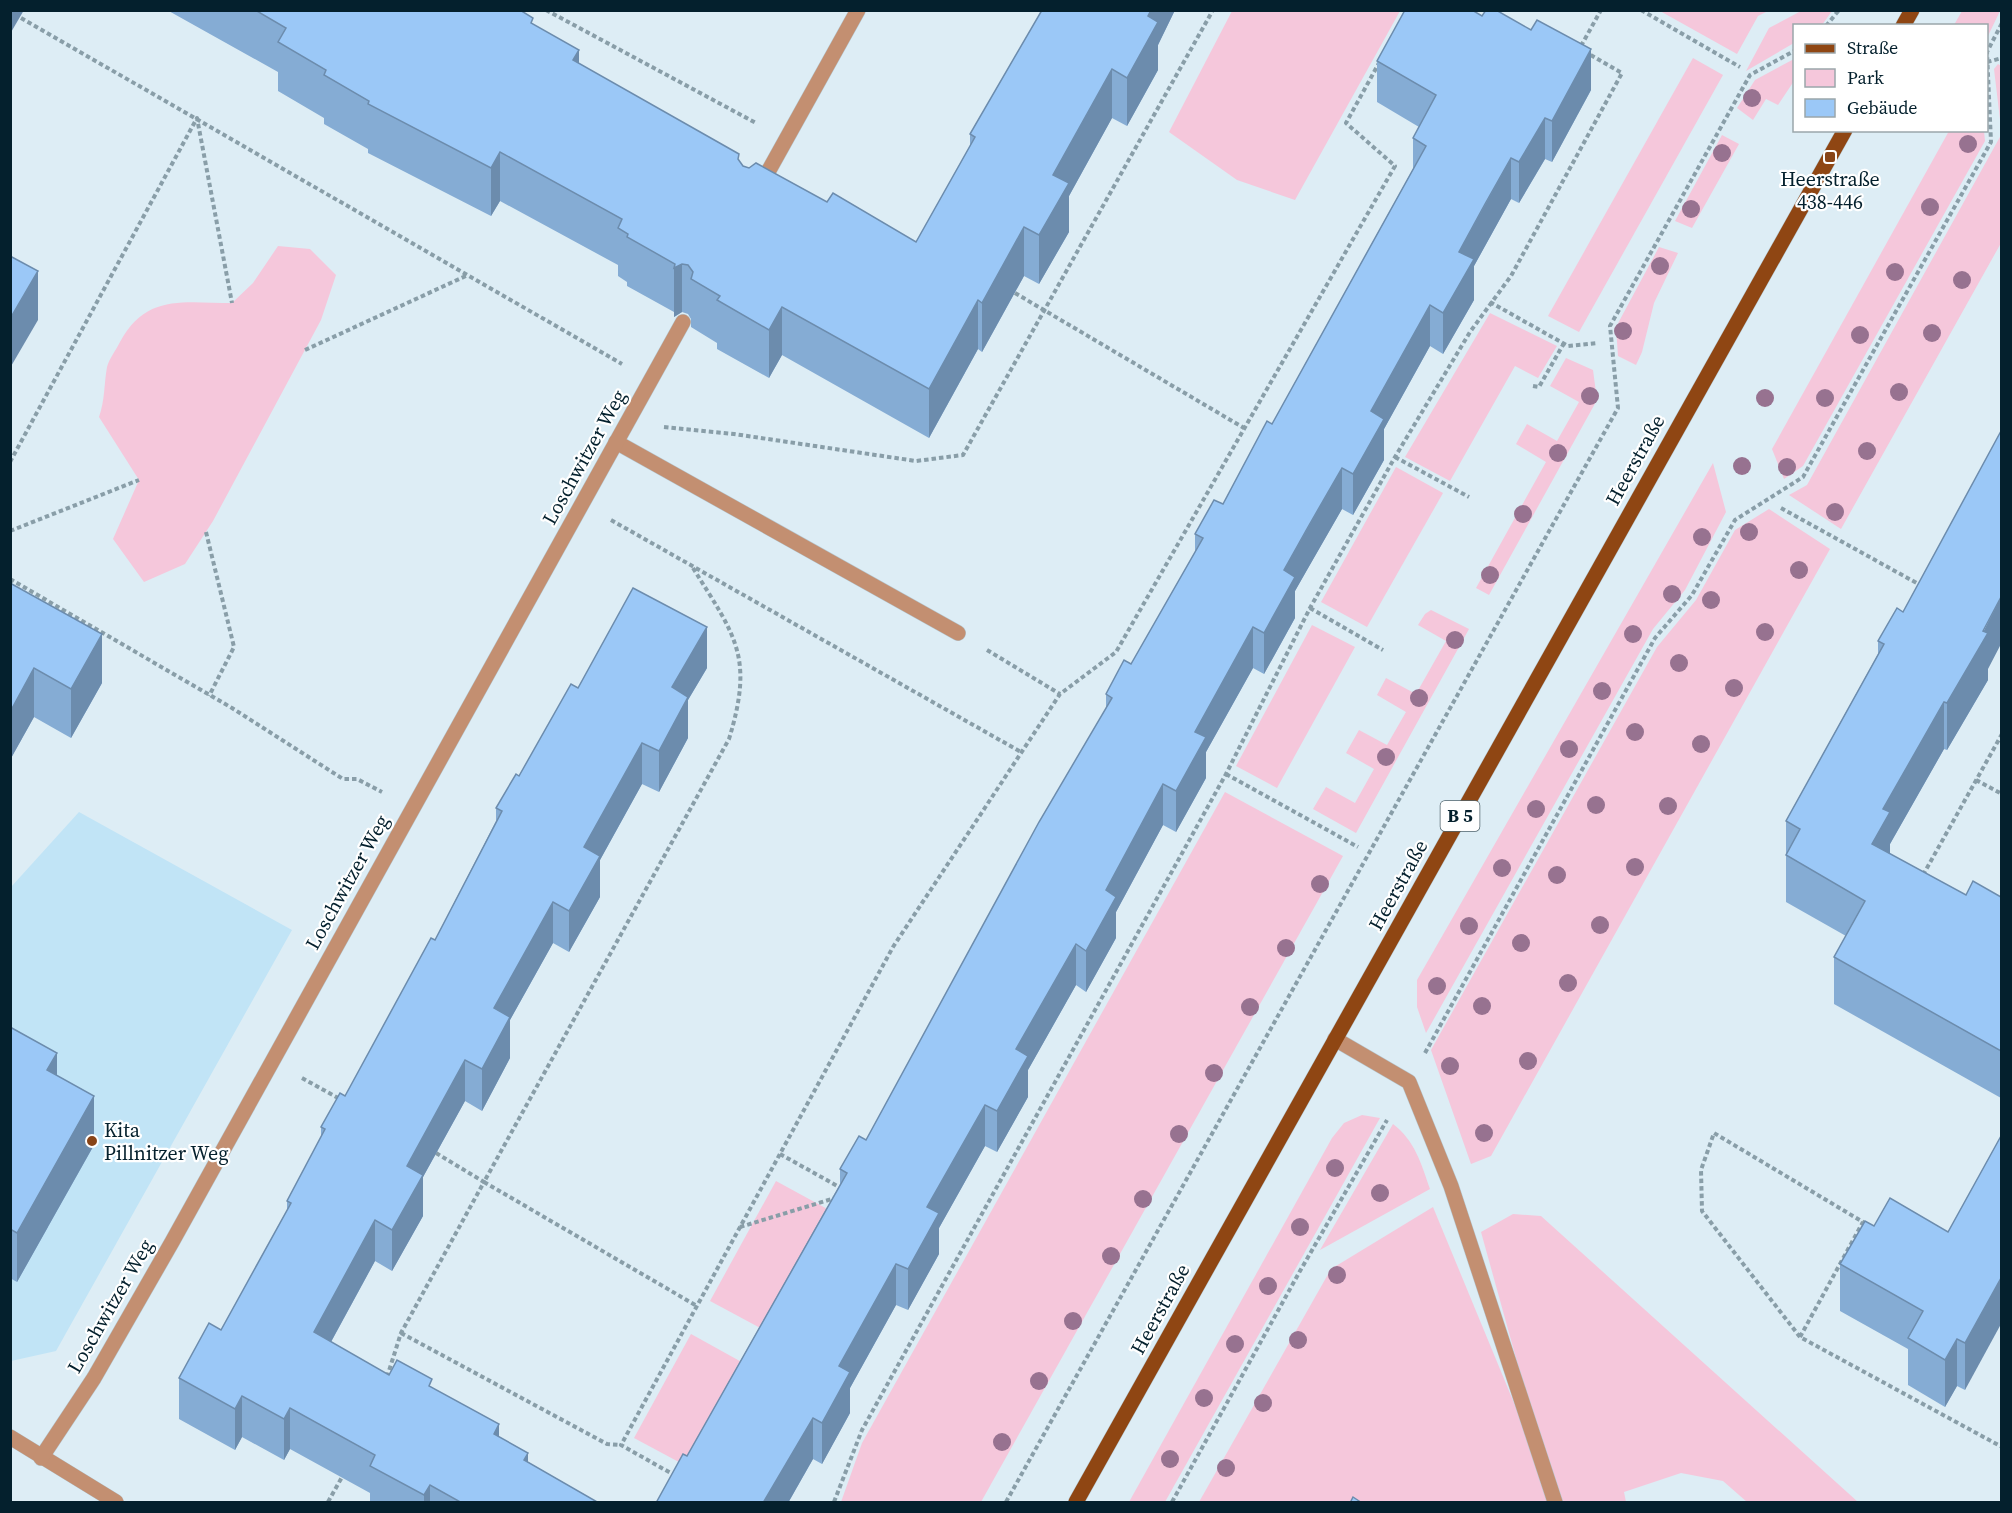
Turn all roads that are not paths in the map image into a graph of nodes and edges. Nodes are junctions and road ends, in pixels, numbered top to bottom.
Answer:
1 (858, 10) edge
2 (1912, 10) edge
3 (1904, 24) edge
4 (1844, 132) edge
5 (754, 197) edge
6 (683, 322) edge
7 (616, 442) junction
8 (958, 633) road end
9 (1335, 1039) junction
10 (10, 1437) edge
11 (41, 1458) junction
12 (116, 1503) edge
13 (1076, 1503) edge
14 (1556, 1503) edge

1 - 5 street
2 - 3 main road
4 - 9 main road, Heerstraße / B 5
6 - 7 street, Loschwitzer Weg
7 - 8 street
7 - 11 street, Loschwitzer Weg
9 - 13 main road, Heerstraße / B 5
9 - 14 street
10 - 11 street
11 - 12 street

